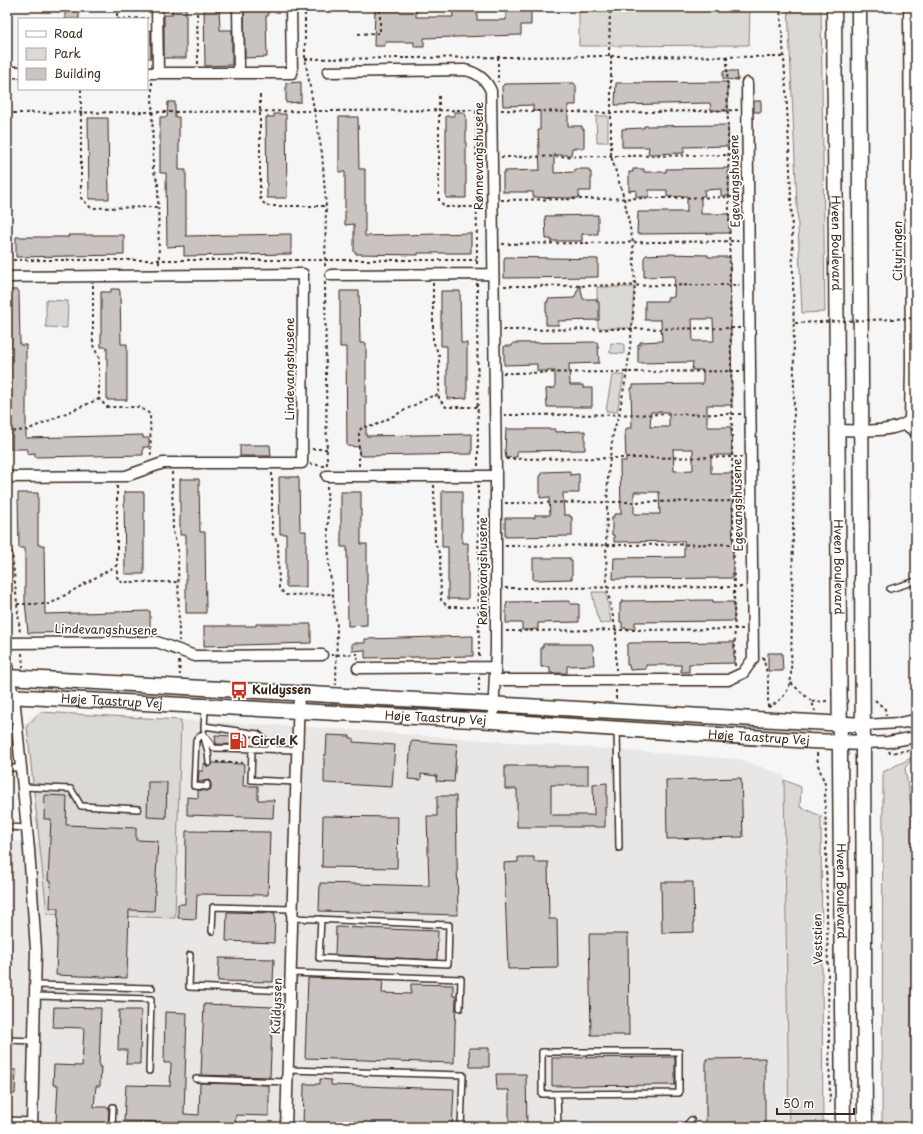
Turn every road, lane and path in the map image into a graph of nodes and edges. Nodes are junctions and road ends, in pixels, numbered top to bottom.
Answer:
1 (117, 7) edge
2 (157, 7) edge
3 (197, 7) edge
4 (238, 7) edge
5 (292, 7) edge
6 (305, 7) edge
7 (380, 7) edge
8 (610, 7) edge
9 (780, 7) edge
10 (834, 7) edge
11 (859, 7) edge
12 (910, 7) edge
13 (117, 18) edge
14 (148, 18) edge
15 (157, 18) junction
16 (358, 34) dead end
17 (610, 56) junction
18 (727, 57) junction
19 (784, 57) junction
20 (291, 59) junction
21 (305, 59) junction
22 (7, 72) edge
23 (18, 72) edge
24 (328, 72) dead end
25 (152, 73) edge
26 (198, 73) junction
27 (239, 73) junction
28 (913, 77) edge
29 (747, 83) dead end
30 (81, 90) edge
31 (260, 95) dead end
32 (439, 96) dead end
33 (491, 99) junction
34 (913, 101) edge
35 (439, 110) junction
36 (476, 110) junction
37 (492, 110) junction
38 (747, 110) junction
39 (259, 111) junction
40 (314, 111) junction
41 (727, 111) junction
42 (7, 112) edge
43 (81, 112) junction
44 (152, 112) junction
45 (610, 112) junction
46 (748, 154) junction
47 (729, 155) junction
48 (611, 156) junction
49 (492, 157) junction
50 (913, 172) edge
51 (913, 196) edge
52 (728, 197) junction
53 (748, 197) junction
54 (624, 198) junction
55 (492, 200) junction
56 (326, 206) junction
57 (158, 207) junction
58 (477, 207) junction
59 (913, 220) edge
60 (729, 241) junction
61 (749, 241) junction
62 (633, 242) junction
63 (492, 244) junction
64 (7, 260) edge
65 (159, 260) junction
66 (326, 260) junction
67 (477, 260) junction
68 (433, 274) junction
69 (477, 274) junction
70 (492, 274) junction
71 (331, 275) dead end
72 (93, 276) junction
73 (159, 276) junction
74 (7, 277) edge
75 (635, 285) junction
76 (730, 285) junction
77 (749, 285) junction
78 (493, 286) junction
79 (914, 293) edge
80 (916, 318) edge
81 (795, 323) junction
82 (730, 328) junction
83 (750, 328) junction
84 (632, 329) junction
85 (493, 330) junction
86 (914, 365) edge
87 (731, 371) junction
88 (750, 371) junction
89 (627, 372) junction
90 (494, 373) junction
91 (439, 395) junction
92 (99, 398) junction
93 (477, 407) junction
94 (619, 414) junction
95 (732, 414) junction
96 (750, 414) junction
97 (495, 415) junction
98 (905, 424) junction
99 (837, 430) junction
100 (862, 430) junction
101 (916, 430) edge
102 (7, 432) edge
103 (302, 448) junction
104 (327, 449) junction
105 (733, 457) junction
106 (751, 457) junction
107 (610, 458) junction
108 (495, 459) junction
109 (172, 463) junction
110 (271, 463) junction
111 (302, 463) junction
112 (151, 467) junction
113 (327, 471) junction
114 (117, 476) junction
115 (359, 476) junction
116 (434, 476) junction
117 (478, 476) junction
118 (496, 476) junction
119 (7, 477) edge
120 (733, 501) junction
121 (751, 501) junction
122 (607, 502) junction
123 (7, 503) edge
124 (496, 503) junction
125 (606, 544) junction
126 (733, 544) junction
127 (752, 544) junction
128 (496, 546) junction
129 (117, 565) junction
130 (916, 581) edge
131 (178, 582) junction
132 (734, 587) junction
133 (752, 587) junction
134 (496, 588) junction
135 (607, 588) junction
136 (890, 589) dead end
137 (334, 594) junction
138 (17, 604) junction
139 (478, 607) junction
140 (753, 629) junction
141 (616, 630) junction
142 (734, 630) junction
143 (496, 631) junction
144 (7, 643) edge
145 (21, 643) junction
146 (179, 650) junction
147 (753, 652) junction
148 (322, 655) joint
149 (337, 655) junction
150 (479, 667) junction
151 (495, 667) junction
152 (358, 668) joint
153 (23, 669) dead end
154 (732, 671) dead end
155 (7, 673) edge
156 (180, 678) dead end
157 (495, 680) junction
158 (616, 681) junction
159 (791, 683) junction
160 (336, 686) dead end
161 (299, 694) junction
162 (479, 694) dead end
163 (10, 696) edge
164 (616, 699) dead end
165 (812, 702) dead end
166 (494, 705) junction
167 (205, 706) junction
168 (299, 712) junction
169 (916, 720) edge
170 (493, 721) junction
171 (839, 724) junction
172 (864, 725) junction
173 (204, 726) junction
174 (617, 728) junction
175 (203, 734) junction
176 (916, 737) edge
177 (839, 742) junction
178 (864, 743) junction
179 (916, 749) edge
180 (252, 750) junction
181 (276, 750) junction
182 (298, 750) junction
183 (817, 751) dead end
184 (890, 753) dead end
185 (213, 757) dead end
186 (209, 764) dead end
187 (251, 764) junction
188 (7, 768) edge
189 (20, 768) junction
190 (297, 782) junction
191 (208, 784) dead end
192 (23, 787) junction
193 (138, 809) dead end
194 (7, 827) edge
195 (27, 828) junction
196 (619, 848) dead end
197 (293, 913) junction
198 (321, 919) junction
199 (212, 931) dead end
200 (915, 948) edge
201 (190, 955) dead end
202 (291, 973) junction
203 (35, 984) junction
204 (152, 988) dead end
205 (291, 991) junction
206 (35, 996) junction
207 (460, 1008) dead end
208 (7, 1040) edge
209 (34, 1041) junction
210 (916, 1060) edge
211 (288, 1070) junction
212 (149, 1071) dead end
213 (196, 1080) dead end
214 (288, 1082) junction
215 (557, 1094) junction
216 (113, 1107) dead end
217 (830, 1111) dead end
218 (7, 1120) edge
219 (692, 1120) dead end
220 (32, 1125) edge
221 (72, 1127) edge
222 (112, 1127) edge
223 (286, 1127) edge
224 (461, 1127) edge
225 (558, 1127) edge
226 (685, 1127) edge
227 (843, 1127) edge
228 (865, 1127) edge

1 - 13 path
2 - 15 street
3 - 26 path
4 - 27 street
5 - 20 street
6 - 21 path
7 - 16 path
8 - 17 path
9 - 19 path
10 - 99 street, Hveen Boulevard
11 - 100 street, Hveen Boulevard
12 - 28 street, Cityringen
14 - 15 path
15 - 25 street
17 - 18 path
17 - 21 path
17 - 45 path
18 - 19 path
18 - 41 path
19 - 81 path
20 - 21 path
20 - 27 street
21 - 40 path
22 - 23 street
24 - 33 street, Rønnevangshusene
25 - 26 street
25 - 44 path
26 - 27 street
28 - 34 street, Cityringen
29 - 38 street, Egevangshusene
30 - 43 path
31 - 39 path
32 - 35 path
33 - 36 path
33 - 37 street, Rønnevangshusene
34 - 50 street, Cityringen
35 - 36 path
35 - 40 path
35 - 58 path
36 - 58 path
37 - 45 path
37 - 49 street, Rønnevangshusene
38 - 41 path
38 - 46 street, Egevangshusene
39 - 40 path
39 - 44 path
39 - 56 path
40 - 56 path
41 - 45 path
41 - 47 path
42 - 43 path
43 - 44 path
43 - 57 path
44 - 57 path
45 - 48 path
46 - 47 path
46 - 53 street, Egevangshusene
47 - 48 path
47 - 52 path
48 - 49 path
48 - 54 path
49 - 55 street, Rønnevangshusene
50 - 51 street, Cityringen
51 - 59 street, Cityringen
52 - 53 path
52 - 54 path
52 - 60 path
53 - 61 street, Egevangshusene
54 - 55 path
54 - 62 path
55 - 63 street, Rønnevangshusene
56 - 66 path
57 - 65 path
58 - 67 path
59 - 79 street, Cityringen
60 - 61 path
60 - 62 path
60 - 76 path
61 - 77 street, Egevangshusene
62 - 63 path
62 - 75 path
63 - 70 street, Rønnevangshusene
64 - 65 path
65 - 66 path
65 - 73 path
66 - 67 path
66 - 104 path
67 - 69 path
68 - 69 street
68 - 71 street
68 - 91 path
69 - 70 street
69 - 93 path
70 - 78 street, Rønnevangshusene
72 - 73 street, Lindevangshusene
72 - 74 street, Lindevangshusene
72 - 92 path
73 - 103 street, Lindevangshusene
75 - 76 path
75 - 78 path
75 - 84 path
76 - 77 path
76 - 82 path
77 - 83 street, Egevangshusene
78 - 85 street, Rønnevangshusene
79 - 86 street, Cityringen
80 - 81 path, bridge
81 - 159 path
82 - 83 path
82 - 84 path
82 - 87 path
83 - 88 street, Egevangshusene
84 - 85 path
84 - 89 path
85 - 90 street, Rønnevangshusene
86 - 98 street, Cityringen
87 - 88 path
87 - 89 path
87 - 95 path
88 - 96 street, Egevangshusene
89 - 90 path
89 - 94 path
90 - 97 street, Rønnevangshusene
91 - 93 path
91 - 115 path
92 - 102 path
92 - 112 path
93 - 117 path
94 - 95 path
94 - 97 path
94 - 107 path
95 - 96 path
95 - 105 path
96 - 106 street, Egevangshusene
97 - 108 street, Rønnevangshusene
98 - 100 street
98 - 101 street
99 - 100 street
99 - 171 street, Hveen Boulevard
100 - 172 street, Hveen Boulevard
103 - 104 path
103 - 111 street, Lindevangshusene
104 - 113 path
105 - 106 path
105 - 107 path
105 - 120 path
106 - 121 street, Egevangshusene
107 - 108 path
107 - 122 path
108 - 118 street, Rønnevangshusene
109 - 110 street
109 - 112 street
109 - 131 path
110 - 111 street
110 - 137 path
111 - 113 path
112 - 114 street
113 - 115 street
113 - 137 path
114 - 119 street
114 - 129 path
115 - 116 street
116 - 117 street
116 - 139 path
117 - 118 street
117 - 139 path
118 - 124 street, Rønnevangshusene
120 - 121 path
120 - 122 path
120 - 126 path
121 - 127 street, Egevangshusene
122 - 124 path
122 - 125 path
123 - 138 path
124 - 128 street, Rønnevangshusene
125 - 126 path
125 - 128 path
125 - 135 path
126 - 127 path
126 - 132 path
127 - 133 street, Egevangshusene
128 - 134 street, Rønnevangshusene
129 - 131 path
129 - 138 path
130 - 136 lane
131 - 146 path
132 - 133 path
132 - 135 path
132 - 142 path
133 - 140 street, Egevangshusene
134 - 135 path
134 - 143 street, Rønnevangshusene
135 - 141 path
137 - 149 path
138 - 145 path
139 - 150 path
140 - 142 path
140 - 147 street, Egevangshusene
141 - 142 path
141 - 143 path
141 - 158 path
142 - 154 path
143 - 151 street, Rønnevangshusene
144 - 145 street, Lindevangshusene
145 - 146 street, Lindevangshusene
145 - 153 path
146 - 148 street, Lindevangshusene
146 - 156 path
147 - 158 street, Egevangshusene
147 - 159 path
148 - 149 path
149 - 152 path
149 - 160 path
150 - 151 street
150 - 152 street
150 - 162 path
151 - 157 street, Rønnevangshusene
155 - 161 street, Høje Taastrup Vej
155 - 163 street
157 - 158 street, Egevangshusene
157 - 166 street, Rønnevangshusene
158 - 164 path
159 - 165 path
161 - 166 street, Høje Taastrup Vej
161 - 168 street, Kuldyssen
163 - 167 street, Høje Taastrup Vej
163 - 189 street
166 - 170 street, Rønnevangshusene
166 - 171 street, Høje Taastrup Vej
167 - 168 street, Høje Taastrup Vej
167 - 173 lane
168 - 170 street, Høje Taastrup Vej
168 - 182 street, Kuldyssen
169 - 172 street
170 - 174 street, Høje Taastrup Vej
171 - 172 street, Høje Taastrup Vej
171 - 177 street, Hveen Boulevard
172 - 178 street, Hveen Boulevard
173 - 175 lane
173 - 181 lane
174 - 177 street, Høje Taastrup Vej
174 - 196 lane
175 - 180 lane
175 - 186 lane
175 - 191 lane
176 - 178 street
177 - 178 street, Høje Taastrup Vej
177 - 227 street, Hveen Boulevard
178 - 228 street, Hveen Boulevard
179 - 184 path
180 - 181 lane
180 - 187 lane
181 - 182 lane
182 - 190 street, Kuldyssen
183 - 217 path, Veststien
185 - 187 path
187 - 190 lane
188 - 189 lane
189 - 192 street
190 - 197 street, Kuldyssen
192 - 193 lane
192 - 195 street
194 - 195 lane
195 - 203 street
197 - 198 lane
197 - 199 lane
197 - 202 street, Kuldyssen
198 - 198 lane
200 - 210 path
201 - 205 lane
202 - 205 street, Kuldyssen
202 - 207 lane
203 - 204 lane
203 - 206 street
205 - 211 street, Kuldyssen
206 - 209 street
206 - 212 lane
208 - 209 lane
209 - 220 street
211 - 214 street, Kuldyssen
211 - 224 lane
213 - 214 lane
214 - 223 street, Kuldyssen
215 - 215 lane
215 - 225 lane
216 - 222 lane
218 - 220 lane
219 - 226 lane
220 - 221 lane

